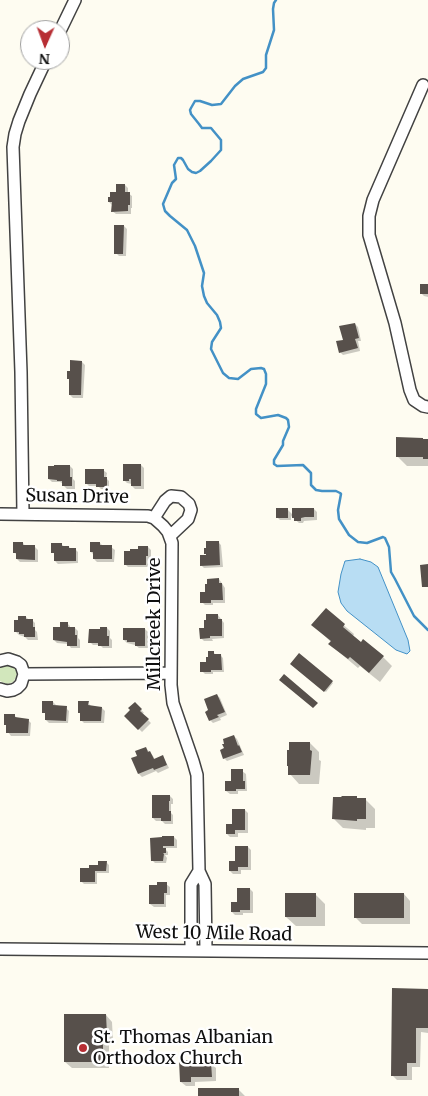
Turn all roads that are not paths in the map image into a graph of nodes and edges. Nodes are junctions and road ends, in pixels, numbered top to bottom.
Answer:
1 (75, 0) edge
2 (65, 20) edge
3 (41, 70) edge
4 (423, 86) dead end
5 (428, 407) edge
6 (0, 514) edge
7 (24, 514) junction
8 (154, 518) junction
9 (170, 536) junction
10 (0, 661) edge
11 (171, 673) junction
12 (24, 674) junction
13 (0, 689) edge
14 (198, 871) junction
15 (0, 949) edge
16 (191, 951) junction
17 (206, 951) junction
18 (428, 953) edge

1 - 2 street
3 - 7 street
4 - 5 street
6 - 7 street, Susan Drive
7 - 8 street, Susan Drive
8 - 9 street, Millcreek Drive
8 - 9 street
9 - 11 street, Millcreek Drive
10 - 12 street
11 - 12 street
11 - 14 street, Millcreek Drive
12 - 13 street
14 - 16 street, Millcreek Drive
14 - 17 street, Millcreek Drive
15 - 16 street, West 10 Mile Road
16 - 17 street, West 10 Mile Road
17 - 18 street, West 10 Mile Road

